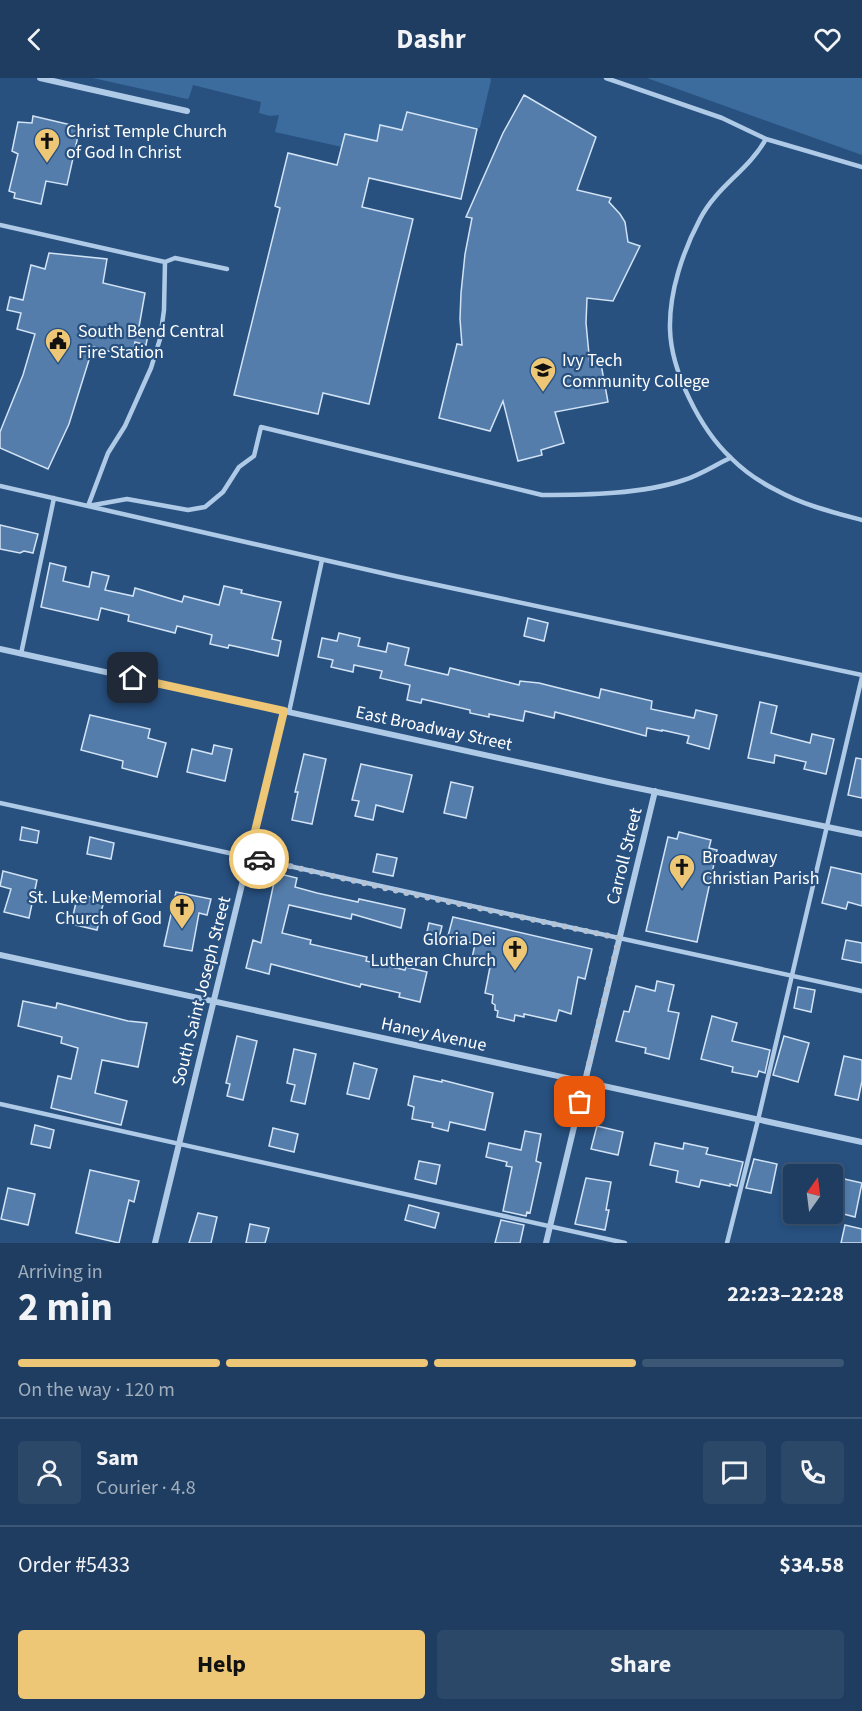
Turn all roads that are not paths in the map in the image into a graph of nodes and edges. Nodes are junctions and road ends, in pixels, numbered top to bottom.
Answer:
1 (40, 78) edge
2 (606, 78) edge
3 (187, 111) dead end
4 (766, 139) junction
5 (862, 167) edge
6 (0, 225) edge
7 (165, 262) junction
8 (227, 269) dead end
9 (730, 458) junction
10 (0, 486) edge
11 (54, 498) junction
12 (88, 506) junction
13 (862, 520) edge
14 (322, 560) junction
15 (0, 649) edge
16 (21, 654) junction
17 (862, 676) edge
18 (286, 712) junction
19 (655, 791) junction
20 (0, 803) edge
21 (828, 827) junction
22 (862, 834) edge
23 (249, 856) junction
24 (619, 938) junction
25 (0, 955) edge
26 (792, 975) junction
27 (862, 991) edge
28 (214, 1001) junction
29 (585, 1082) junction
30 (0, 1104) edge
31 (758, 1119) junction
32 (862, 1142) edge
33 (179, 1145) junction
34 (550, 1226) junction
35 (155, 1243) edge
36 (546, 1243) edge
37 (625, 1243) edge
38 (727, 1243) edge

1 - 3 street
2 - 4 lane
4 - 5 lane
4 - 9 lane
6 - 7 lane
7 - 8 lane
7 - 12 lane
9 - 12 lane
9 - 13 lane
10 - 11 lane
11 - 12 lane
11 - 16 lane
12 - 14 lane
14 - 17 lane
14 - 18 lane
15 - 16 street, East Broadway Street
16 - 18 street, East Broadway Street
17 - 21 lane
18 - 19 street, East Broadway Street
18 - 23 street, South Saint Joseph Street
19 - 21 street, East Broadway Street
19 - 24 street, Carroll Street
20 - 23 lane
21 - 22 street, East Broadway Street
21 - 26 lane
23 - 24 lane
23 - 28 street, South Saint Joseph Street
24 - 26 lane
24 - 29 street, Carroll Street
25 - 28 street, Haney Avenue
26 - 27 lane
26 - 31 lane
28 - 29 street, Haney Avenue
28 - 33 street, South Saint Joseph Street
29 - 31 street, Haney Avenue
29 - 34 street, Carroll Street
30 - 33 lane
31 - 32 street, Haney Avenue
31 - 38 lane
33 - 34 lane
33 - 35 street, South Saint Joseph Street
34 - 36 street, Carroll Street
34 - 37 lane

